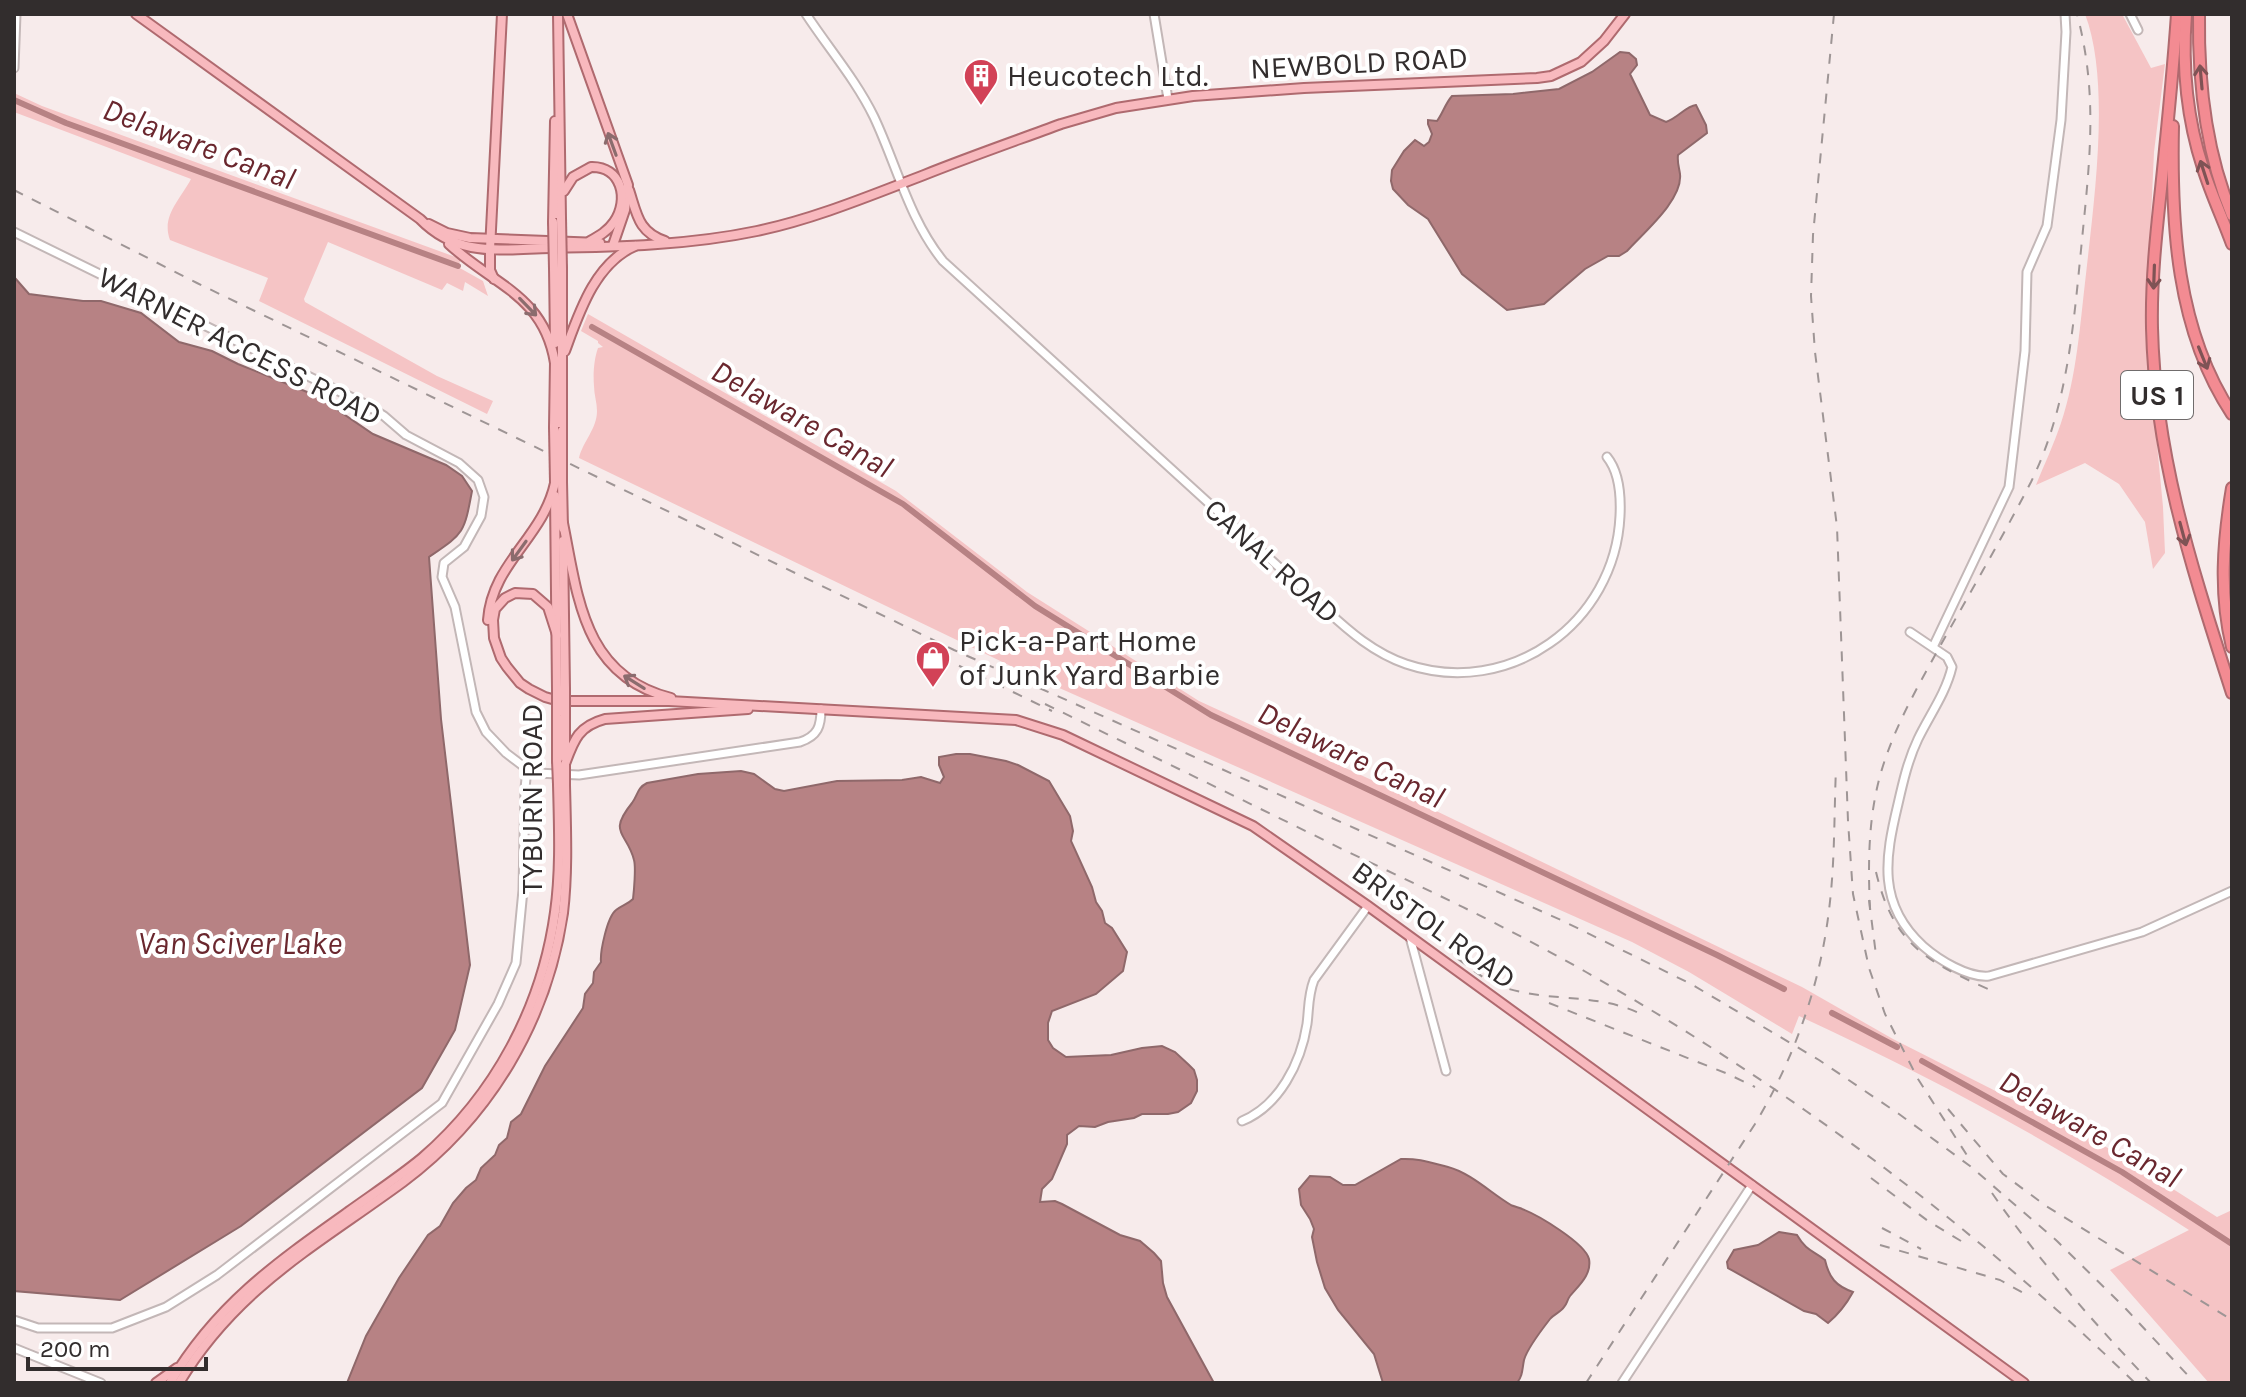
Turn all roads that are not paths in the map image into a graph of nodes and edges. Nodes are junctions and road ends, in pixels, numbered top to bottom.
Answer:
1 (16, 14) edge
2 (136, 14) edge
3 (502, 14) edge
4 (558, 14) edge
5 (567, 14) edge
6 (806, 14) edge
7 (1154, 14) edge
8 (1625, 14) edge
9 (2065, 14) edge
10 (2130, 14) edge
11 (2174, 14) edge
12 (2186, 14) edge
13 (2199, 14) edge
14 (2138, 30) dead end
15 (15, 39) edge
16 (558, 60) junction
17 (14, 68) edge
18 (2171, 88) junction
19 (1168, 99) junction
20 (2210, 138) junction
21 (901, 184) junction
22 (628, 185) junction
23 (2232, 201) edge
24 (562, 203) junction
25 (2232, 215) edge
26 (420, 219) junction
27 (557, 220) junction
28 (14, 232) edge
29 (446, 241) junction
30 (590, 241) junction
31 (674, 243) junction
32 (490, 244) junction
33 (642, 244) junction
34 (2232, 244) edge
35 (613, 245) junction
36 (2155, 245) junction
37 (494, 279) junction
38 (558, 363) junction
39 (2231, 413) edge
40 (1607, 457) dead end
41 (559, 482) junction
42 (2232, 488) edge
43 (563, 523) junction
44 (1910, 632) dead end
45 (557, 635) junction
46 (1933, 647) junction
47 (2232, 647) edge
48 (561, 689) junction
49 (2232, 693) edge
50 (736, 705) junction
51 (764, 706) junction
52 (821, 709) junction
53 (561, 762) junction
54 (527, 769) junction
55 (562, 785) junction
56 (2232, 891) edge
57 (1368, 906) junction
58 (1410, 937) junction
59 (1446, 1071) dead end
60 (1242, 1121) dead end
61 (1752, 1185) junction
62 (14, 1320) edge
63 (14, 1348) edge
64 (183, 1362) junction
65 (101, 1383) edge
66 (156, 1383) edge
67 (170, 1383) edge
68 (179, 1383) edge
69 (1622, 1383) edge
70 (2024, 1383) edge

1 - 15 street
2 - 26 main road
3 - 32 main road
4 - 16 main road, TYBURN ROAD
22 -> 5 main road
6 - 21 street, CANAL ROAD
7 - 19 street
8 - 19 main road, NEWBOLD ROAD
9 - 46 street
10 - 14 street
11 - 18 highway, US 1
11 - 36 highway
34 -> 12 highway
20 -> 13 highway
15 - 17 street
16 - 24 main road, TYBURN ROAD
16 - 27 main road, TYBURN ROAD
18 - 36 highway, US 1
18 -> 39 highway
19 - 21 main road, NEWBOLD ROAD
20 - 23 highway
20 - 25 highway
21 - 31 main road, NEWBOLD ROAD
21 - 40 street, CANAL ROAD
22 - 31 main road
22 - 35 main road
24 - 27 main road, TYBURN ROAD
24 - 30 main road
26 - 29 main road
26 - 32 main road
27 - 38 main road, TYBURN ROAD, bridge
28 - 54 street, WARNER ACCESS ROAD
29 - 32 main road
29 - 37 main road
30 - 32 main road, NEWBOLD ROAD
30 - 35 main road, NEWBOLD ROAD
31 - 33 main road, NEWBOLD ROAD
32 - 35 main road, NEWBOLD ROAD
32 - 37 main road
33 - 35 main road, NEWBOLD ROAD
33 - 38 main road
36 -> 49 highway, US 1
37 -> 38 main road
38 - 41 main road, TYBURN ROAD, bridge
41 - 43 main road, TYBURN ROAD
41 - 45 main road, TYBURN ROAD
41 -> 50 main road
42 - 47 highway
43 - 48 main road, TYBURN ROAD
50 -> 43 main road
44 - 46 street
45 - 48 main road, TYBURN ROAD
45 - 50 main road
46 - 56 street
48 - 53 main road, TYBURN ROAD, bridge
50 - 51 main road, BRISTOL ROAD
51 - 52 main road, BRISTOL ROAD
51 - 53 main road
52 - 54 street
52 - 57 main road, BRISTOL ROAD
53 - 55 main road, TYBURN ROAD, bridge
54 - 62 street
55 - 64 main road, TYBURN ROAD
55 - 68 main road, TYBURN ROAD
57 - 58 main road, BRISTOL ROAD
57 - 60 street
58 - 59 street
58 - 61 main road, BRISTOL ROAD
61 - 69 street
61 - 70 main road, BRISTOL ROAD
63 - 65 street
64 - 66 main road
64 - 67 main road, TYBURN ROAD

